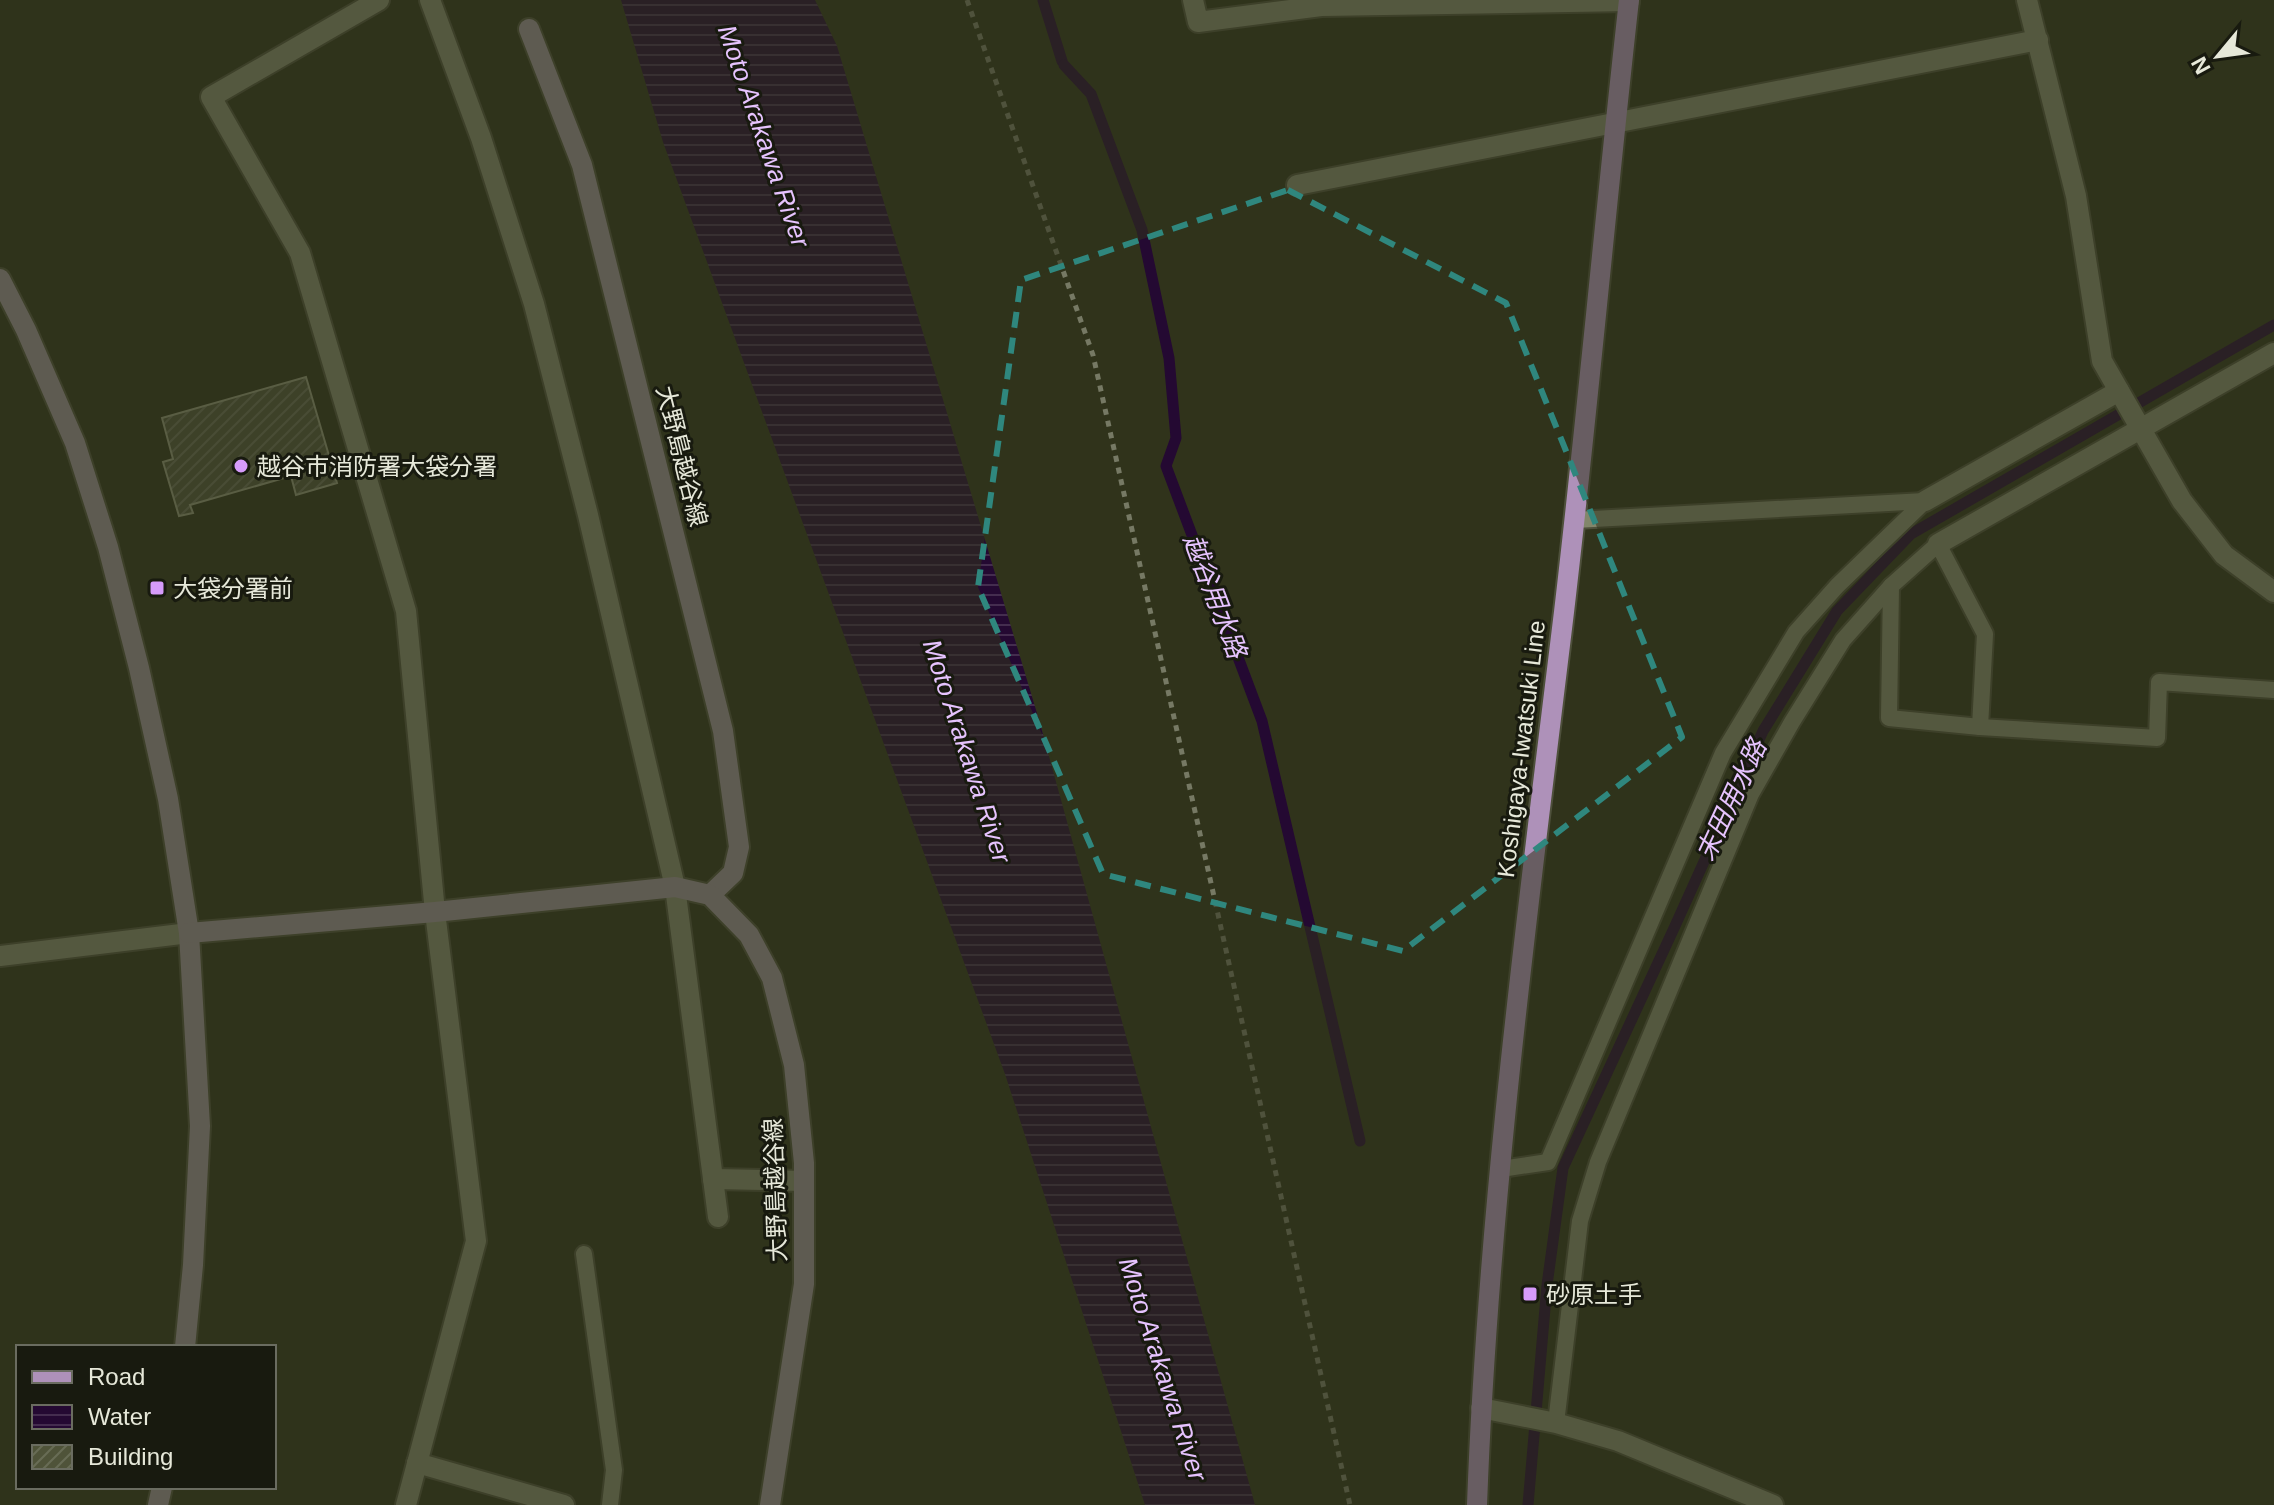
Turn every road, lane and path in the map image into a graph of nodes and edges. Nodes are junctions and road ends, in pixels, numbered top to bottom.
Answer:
1 (379, 0) edge
2 (430, 0) edge
3 (967, 0) edge
4 (1193, 0) edge
5 (1629, 0) edge
6 (2027, 0) edge
7 (529, 29) dead end
8 (2038, 40) junction
9 (1615, 124) junction
10 (1297, 185) dead end
11 (0, 279) edge
12 (2274, 353) edge
13 (2119, 391) junction
14 (2140, 428) junction
15 (1925, 501) junction
16 (1575, 520) junction
17 (1938, 544) junction
18 (1891, 586) junction
19 (2274, 592) edge
20 (2274, 690) edge
21 (1980, 727) junction
22 (675, 887) junction
23 (710, 895) junction
24 (435, 912) junction
25 (189, 933) junction
26 (0, 956) edge
27 (1501, 1169) junction
28 (713, 1179) junction
29 (804, 1181) junction
30 (718, 1217) dead end
31 (584, 1254) dead end
32 (185, 1345) edge
33 (1481, 1408) junction
34 (1551, 1422) junction
35 (417, 1463) junction
36 (542, 1502) edge
37 (406, 1505) edge
38 (564, 1505) edge
39 (610, 1505) edge
40 (770, 1505) edge
41 (1350, 1505) edge
42 (1477, 1505) edge
43 (1773, 1505) edge

1 - 24 street
2 - 22 street
3 - 41 path
4 - 5 street
5 - 9 main road, Koshigaya-Iwatsuki Line
6 - 8 street
7 - 23 main road, 大野島越谷線
8 - 9 street
8 - 13 street
9 - 10 street
9 - 16 main road, Koshigaya-Iwatsuki Line
11 - 25 main road
12 - 14 street
13 - 14 street
13 - 15 street
14 - 17 street
14 - 19 street
15 - 16 lane
15 - 27 lane
16 - 27 main road, Koshigaya-Iwatsuki Line
17 - 18 lane
17 - 21 lane
18 - 21 lane
18 - 34 lane
20 - 21 lane
22 - 23 main road
22 - 24 main road
22 - 28 street
23 - 29 main road, 大野島越谷線
24 - 25 main road
24 - 35 street
25 - 26 street
25 - 32 main road
27 - 33 main road, Koshigaya-Iwatsuki Line
28 - 29 street
28 - 30 street
29 - 40 main road, 大野島越谷線
31 - 39 lane
33 - 34 street
33 - 42 main road, Koshigaya-Iwatsuki Line
34 - 43 street
35 - 36 street
35 - 37 street
36 - 38 street

